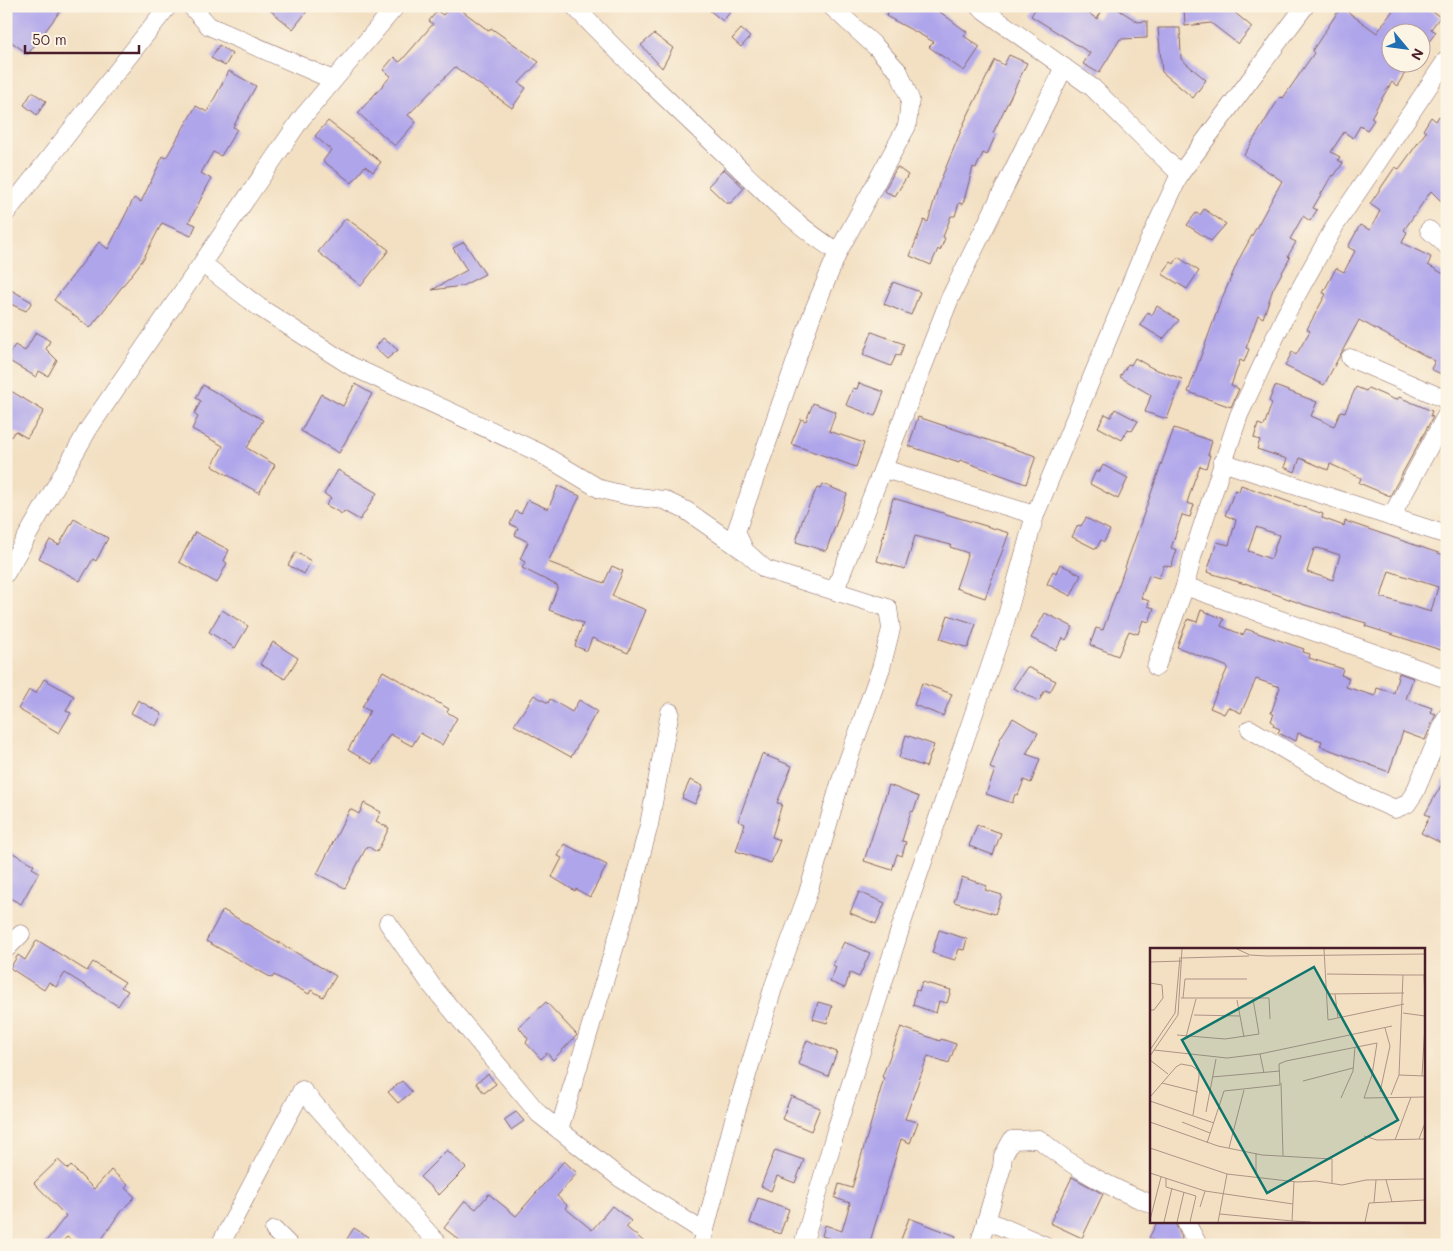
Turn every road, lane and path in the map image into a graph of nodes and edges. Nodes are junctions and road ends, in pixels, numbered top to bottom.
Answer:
1 (168, 6) edge
2 (191, 6) edge
3 (396, 6) edge
4 (574, 6) edge
5 (831, 6) edge
6 (978, 6) edge
7 (1305, 6) edge
8 (1447, 58) edge
9 (1064, 67) junction
10 (333, 80) junction
11 (1180, 174) junction
12 (6, 213) edge
13 (1429, 230) dead end
14 (1447, 246) edge
15 (838, 252) junction
16 (203, 264) junction
17 (1350, 358) dead end
18 (1447, 400) edge
19 (1447, 414) edge
20 (1222, 462) junction
21 (884, 469) junction
22 (1035, 515) junction
23 (1391, 517) junction
24 (1447, 535) edge
25 (745, 551) junction
26 (6, 573) edge
27 (1185, 586) junction
28 (835, 590) junction
29 (1156, 667) dead end
30 (1447, 679) edge
31 (670, 712) dead end
32 (1447, 716) edge
33 (1250, 729) dead end
34 (388, 923) dead end
35 (21, 934) dead end
36 (6, 949) edge
37 (559, 1130) junction
38 (1150, 1203) edge
39 (986, 1220) junction
40 (1187, 1224) edge
41 (274, 1230) dead end
42 (703, 1238) edge
43 (220, 1245) edge
44 (289, 1245) edge
45 (439, 1245) edge
46 (803, 1245) edge
47 (980, 1245) edge
48 (1044, 1245) edge
49 (1198, 1245) edge

1 - 12 street
2 - 10 street
3 - 10 street
4 - 15 street
5 - 15 street
6 - 9 street
7 - 11 street
8 - 20 street
9 - 11 street
9 - 21 street
10 - 16 street
11 - 22 street
13 - 14 street
15 - 25 street
16 - 25 street
16 - 26 street
17 - 18 street
19 - 23 street
20 - 23 street
20 - 27 street
21 - 22 street
21 - 28 street
22 - 46 street
23 - 24 street
25 - 28 street
27 - 29 street
27 - 30 street
28 - 42 street
31 - 37 street
32 - 33 street
34 - 37 street
35 - 36 street
37 - 42 street
38 - 39 street
39 - 47 street
39 - 48 street
40 - 49 street
41 - 44 street
43 - 45 street

